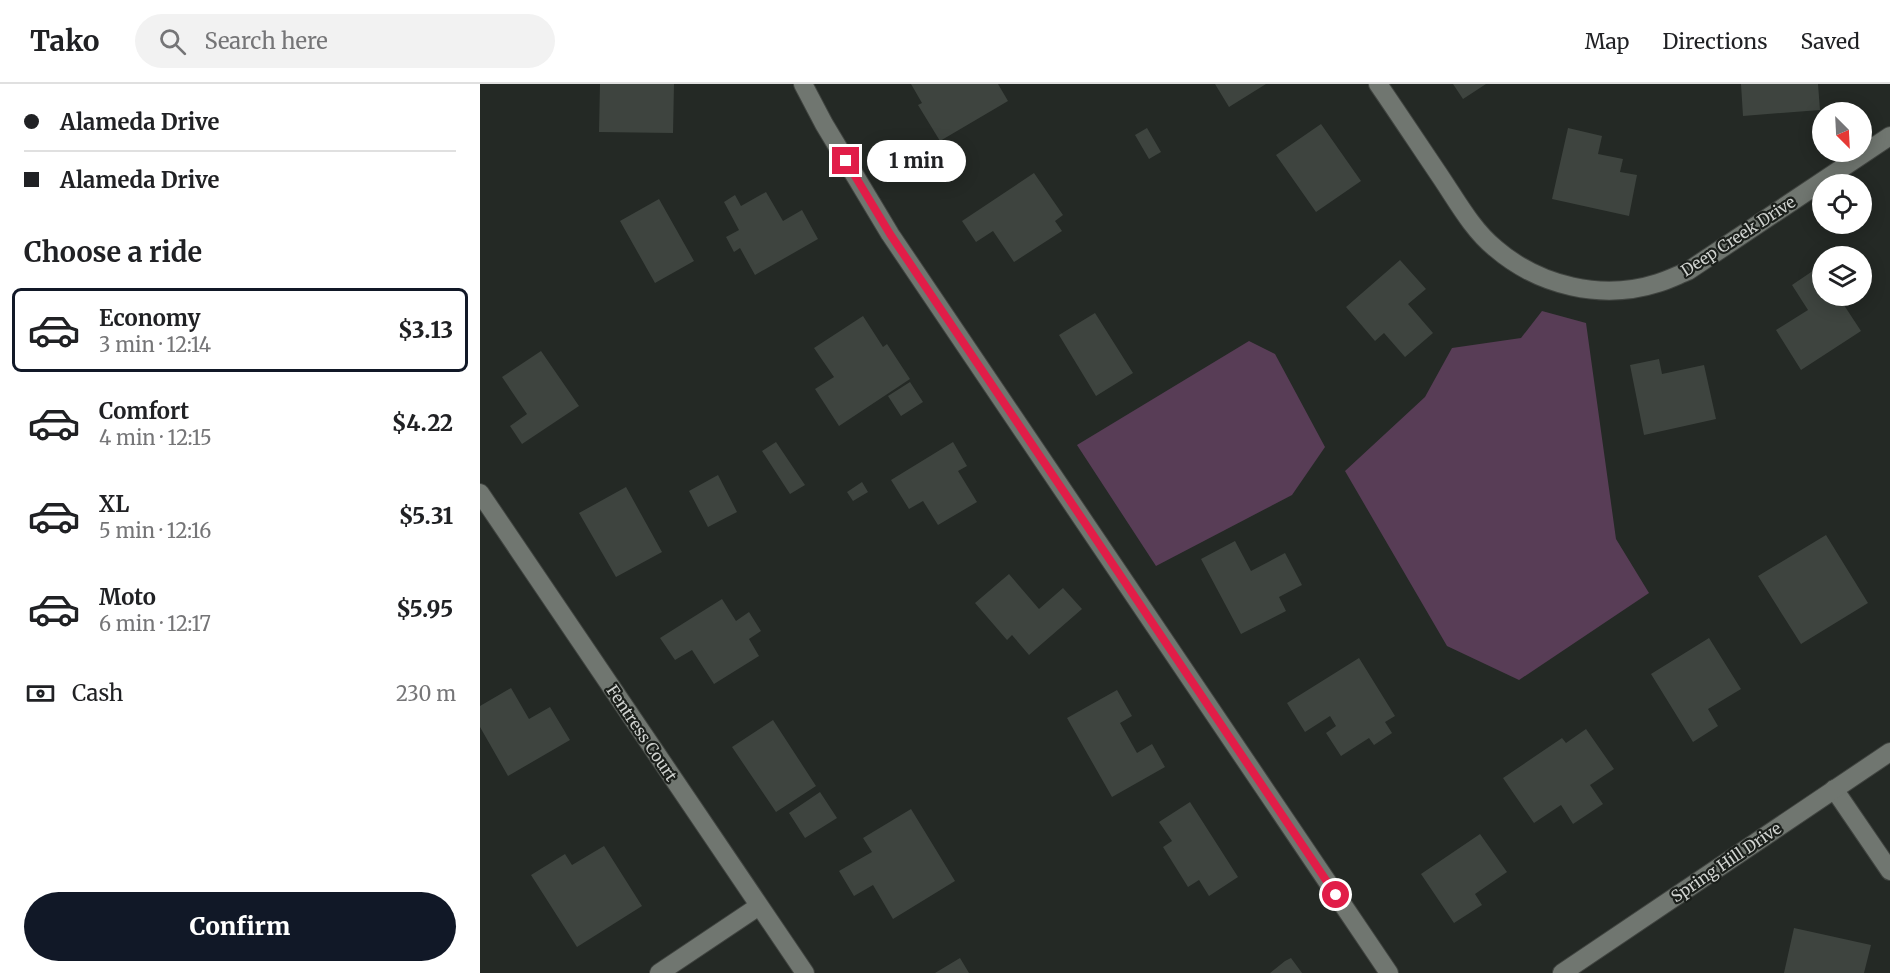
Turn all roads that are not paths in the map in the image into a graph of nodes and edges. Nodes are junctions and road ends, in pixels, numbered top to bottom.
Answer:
1 (803, 84) edge
2 (1378, 84) edge
3 (1890, 136) edge
4 (480, 493) edge
5 (1890, 752) edge
6 (1834, 789) junction
7 (1890, 871) edge
8 (759, 906) junction
9 (659, 973) edge
10 (805, 973) edge
11 (1389, 973) edge
12 (1562, 973) edge

1 - 11 street
2 - 3 street, Deep Creek Drive
4 - 8 street, Fentress Court
5 - 6 street, Spring Hill Drive
6 - 7 street
6 - 12 street, Spring Hill Drive
8 - 9 street
8 - 10 street, Fentress Court

